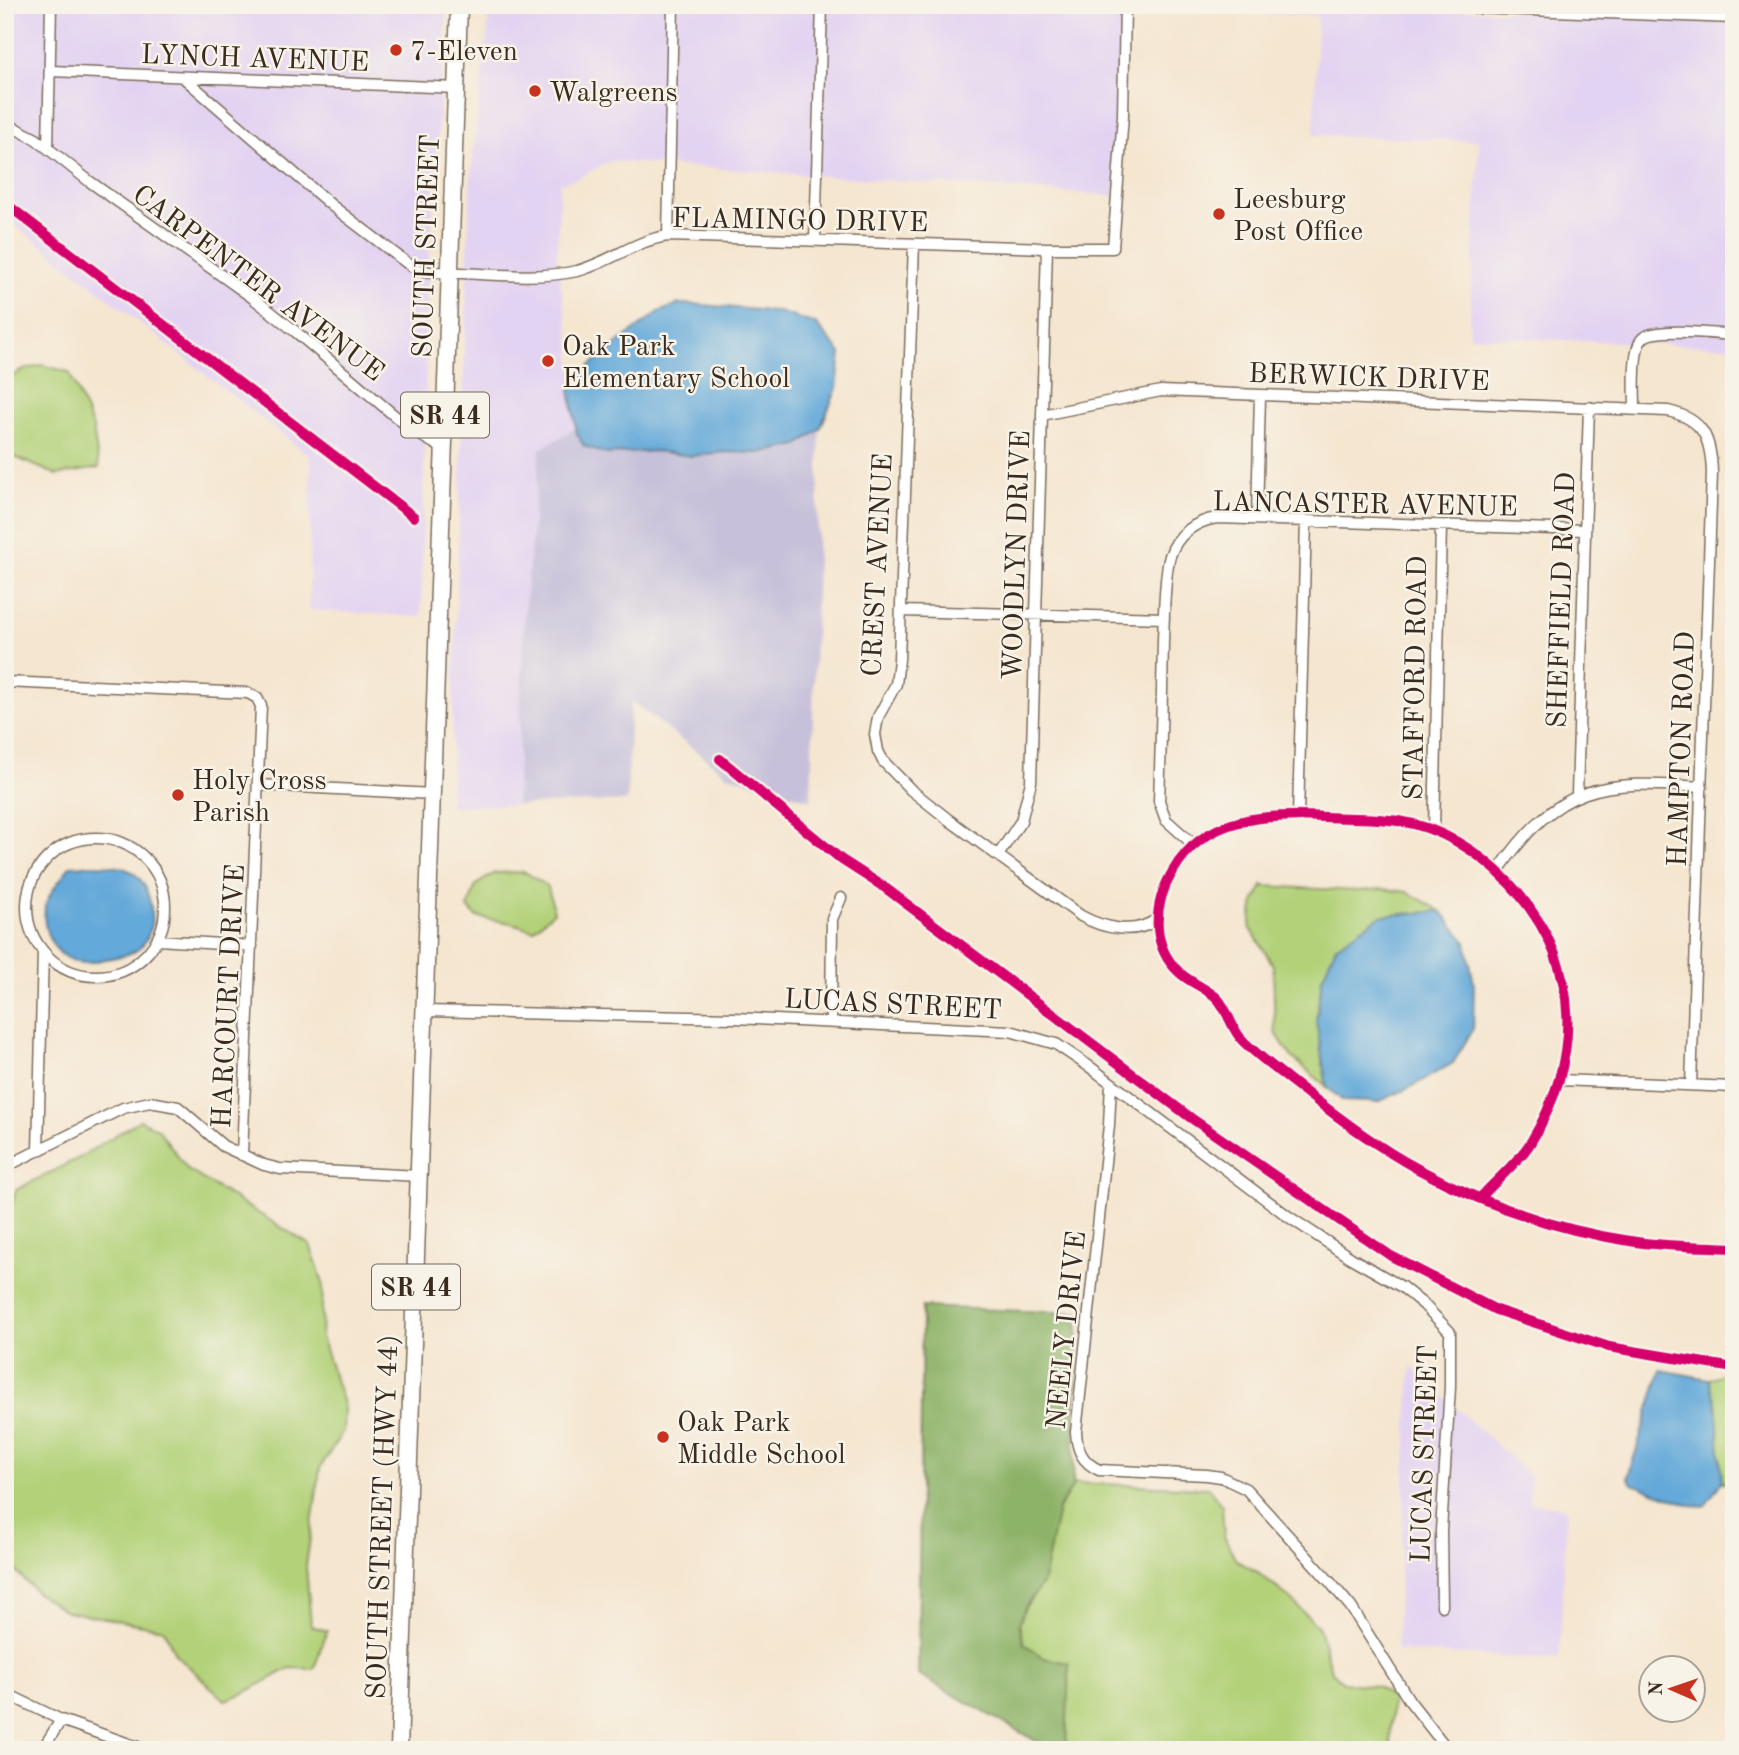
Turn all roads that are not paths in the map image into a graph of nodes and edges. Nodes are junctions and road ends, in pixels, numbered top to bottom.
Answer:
1 (51, 5) edge
2 (459, 5) edge
3 (673, 5) edge
4 (822, 5) edge
5 (1125, 5) edge
6 (1475, 5) edge
7 (1570, 7) edge
8 (1734, 15) edge
9 (51, 71) junction
10 (184, 78) junction
11 (457, 88) junction
12 (5, 123) edge
13 (48, 148) junction
14 (668, 236) junction
15 (815, 241) junction
16 (914, 244) junction
17 (1047, 248) junction
18 (451, 272) junction
19 (1734, 335) edge
20 (1260, 395) junction
21 (1589, 407) junction
22 (1635, 409) junction
23 (1042, 415) junction
24 (1693, 420) joint
25 (444, 449) junction
26 (1257, 519) junction
27 (1306, 521) junction
28 (1441, 526) junction
29 (1584, 530) junction
30 (901, 611) junction
31 (1036, 615) junction
32 (1164, 618) junction
33 (5, 682) edge
34 (259, 785) junction
35 (1702, 787) junction
36 (433, 794) junction
37 (1577, 794) junction
38 (1298, 816) junction
39 (431, 825) joint
40 (1434, 831) junction
41 (1194, 845) junction
42 (999, 854) junction
43 (1498, 871) junction
44 (841, 898) dead end
45 (1157, 919) junction
46 (158, 940) junction
47 (252, 946) junction
48 (43, 952) junction
49 (425, 1011) junction
50 (831, 1022) junction
51 (1560, 1080) junction
52 (1111, 1083) junction
53 (1691, 1085) junction
54 (1734, 1087) edge
55 (38, 1152) junction
56 (242, 1155) junction
57 (5, 1167) edge
58 (420, 1176) junction
59 (1481, 1197) junction
60 (1734, 1248) edge
61 (1442, 1606) dead end
62 (5, 1693) edge
63 (61, 1720) junction
64 (42, 1750) edge
65 (146, 1750) edge
66 (399, 1750) edge
67 (1448, 1750) edge

1 - 9 street
2 - 11 main road, SOUTH STREET / SR 44
3 - 14 street
4 - 15 street
5 - 17 street, FLAMINGO DRIVE
6 - 7 main road
7 - 8 main road
9 - 10 street, LYNCH AVENUE
9 - 13 street
10 - 11 street, LYNCH AVENUE
10 - 18 street, FLAMINGO DRIVE
11 - 18 main road, SOUTH STREET / SR 44
12 - 13 street
13 - 25 street, CARPENTER AVENUE
14 - 15 street, FLAMINGO DRIVE
14 - 18 street, FLAMINGO DRIVE
15 - 16 street, FLAMINGO DRIVE
16 - 17 street, FLAMINGO DRIVE
16 - 30 street, CREST AVENUE
17 - 23 street, WOODLYN DRIVE
18 - 25 main road, SOUTH STREET / SR 44
19 - 22 street
20 - 21 street, BERWICK DRIVE
20 - 23 street, BERWICK DRIVE
20 - 26 street
21 - 22 street, BERWICK DRIVE
21 - 29 street, SHEFFIELD ROAD
22 - 24 street, BERWICK DRIVE
23 - 31 street, WOODLYN DRIVE
24 - 35 street, HAMPTON ROAD
25 - 36 main road, SOUTH STREET / SR 44
26 - 27 street, LANCASTER AVENUE
26 - 32 street, LANCASTER AVENUE
27 - 28 street, LANCASTER AVENUE
27 - 38 street
28 - 29 street, LANCASTER AVENUE
28 - 40 street, STAFFORD ROAD
29 - 37 street, SHEFFIELD ROAD
30 - 31 street
30 - 42 street, CREST AVENUE
31 - 32 street
31 - 42 street, WOODLYN DRIVE
32 - 41 street, LANCASTER AVENUE
33 - 34 street, HARCOURT DRIVE
34 - 36 street
34 - 47 street, HARCOURT DRIVE
35 - 37 street
35 - 53 street, HAMPTON ROAD
36 - 39 main road, SOUTH STREET / SR 44
37 - 43 street
38 - 40 street
38 - 41 street
39 - 49 main road, SOUTH STREET (HWY 44) / SR 44
40 - 43 street
41 - 45 street
42 - 45 street, CREST AVENUE
43 - 51 street
44 - 50 street
45 - 59 street
46 - 47 street
46 - 48 street
46 - 48 street
47 - 56 street, HARCOURT DRIVE
48 - 55 street
49 - 50 street, LUCAS STREET
49 - 58 main road, SOUTH STREET (HWY 44) / SR 44
50 - 52 street, LUCAS STREET
51 - 53 street
51 - 59 street
52 - 61 street, LUCAS STREET
52 - 67 street, NEELY DRIVE
53 - 54 street
55 - 56 street
55 - 57 street
56 - 58 street
58 - 66 main road, SOUTH STREET (HWY 44) / SR 44
59 - 60 street
62 - 63 street
63 - 64 street
63 - 65 street

